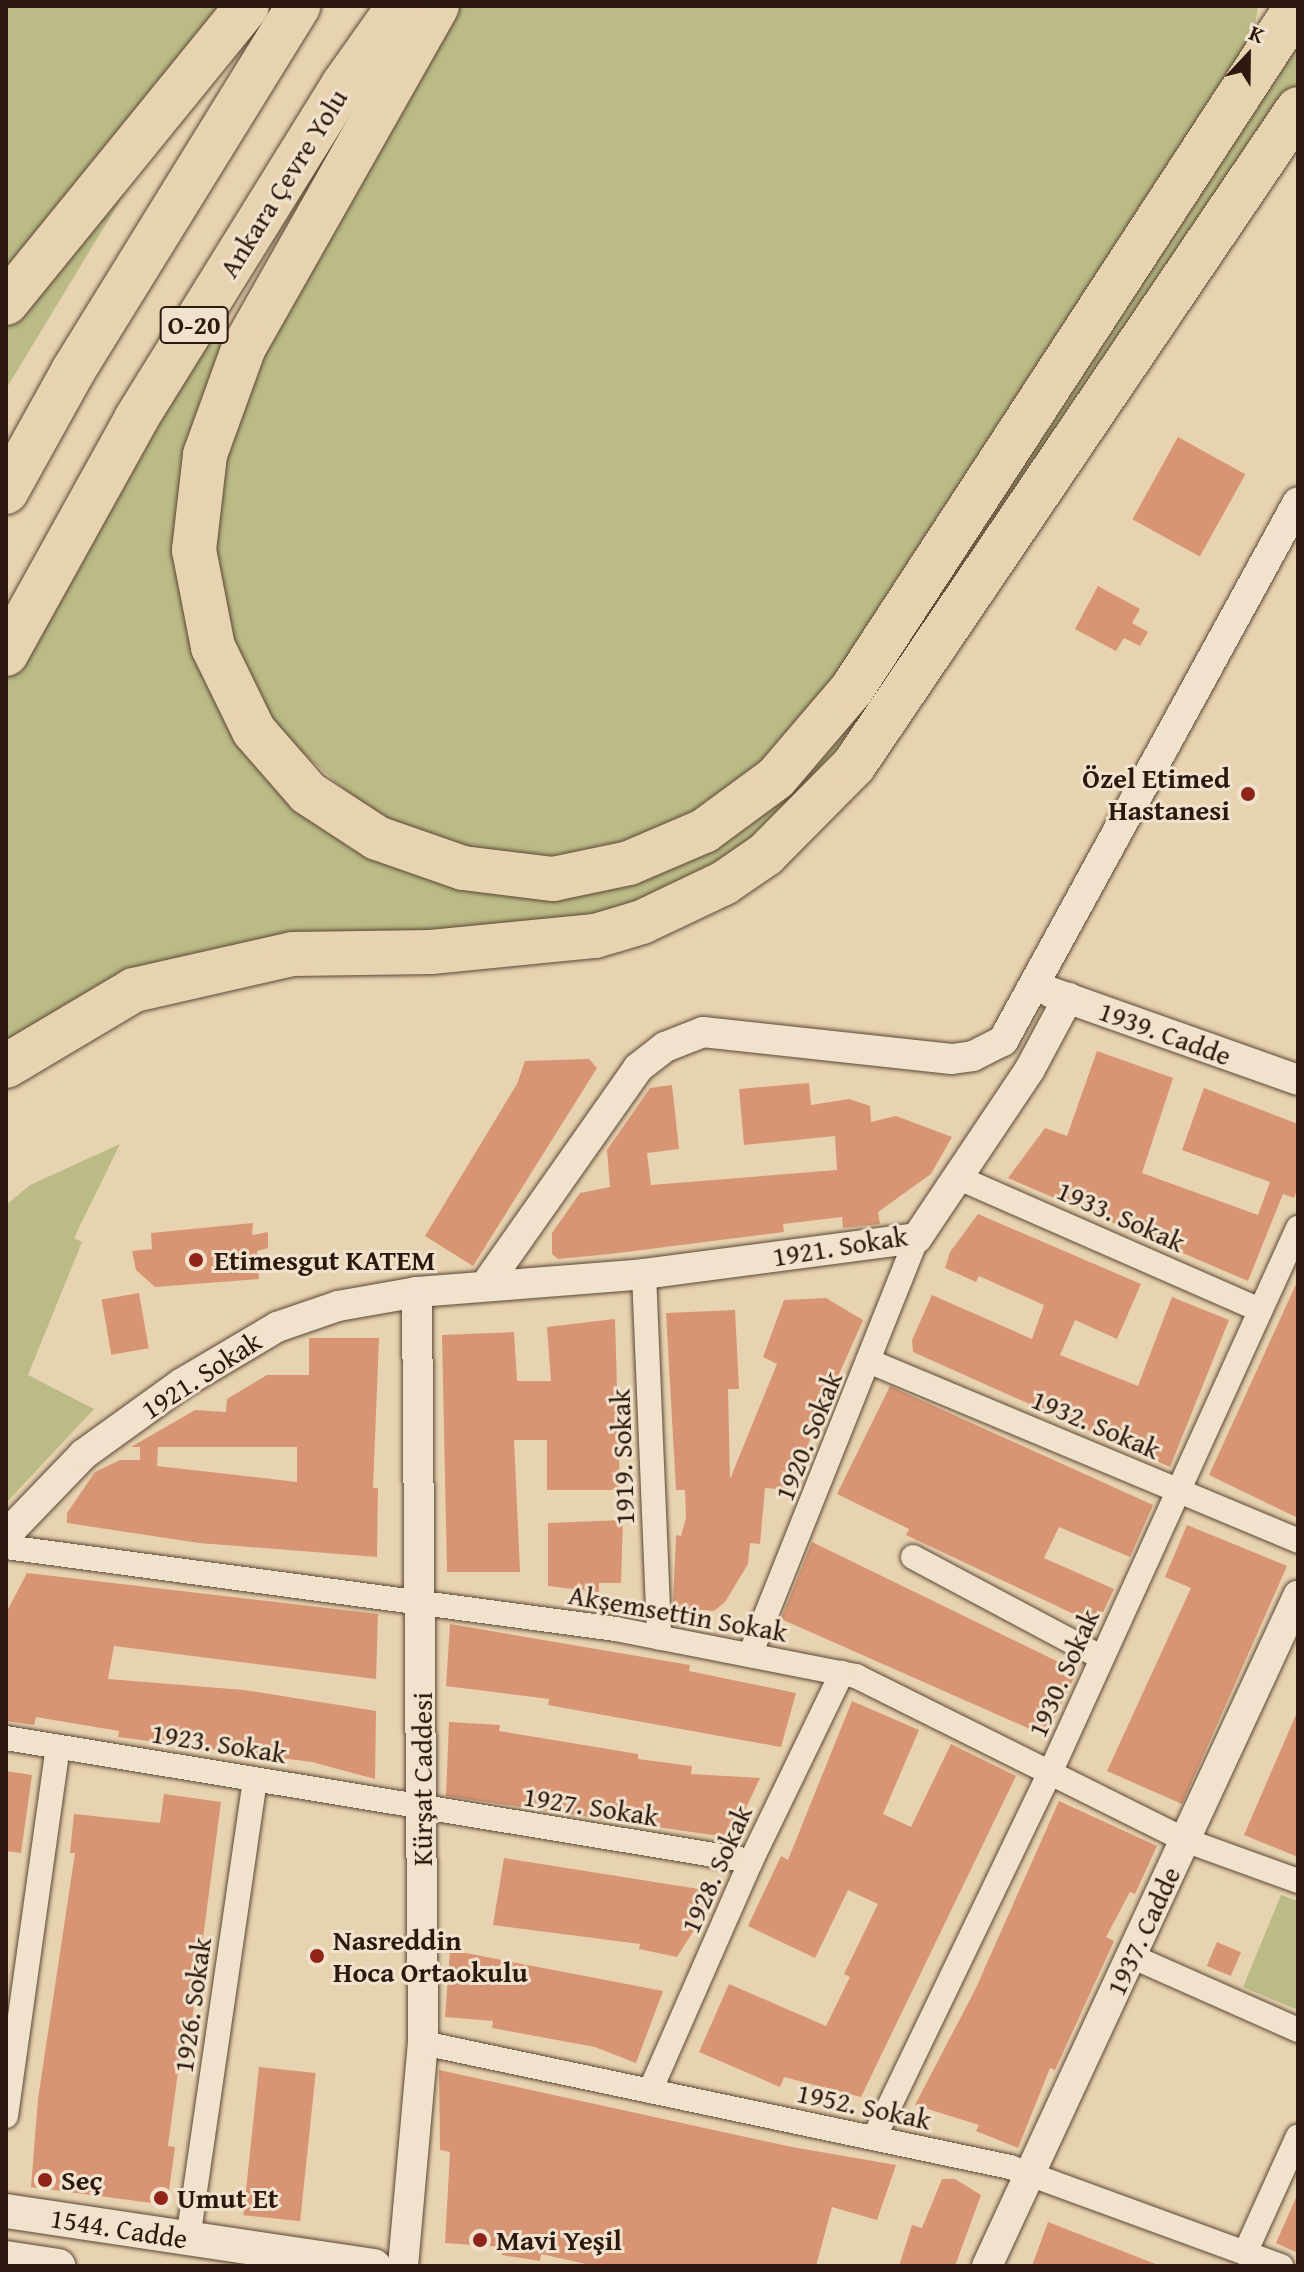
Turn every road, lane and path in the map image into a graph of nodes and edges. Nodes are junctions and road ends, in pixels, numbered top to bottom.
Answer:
1 (247, 6) edge
2 (298, 6) edge
3 (399, 6) edge
4 (437, 6) edge
5 (1297, 6) edge
6 (1298, 109) edge
7 (6, 303) edge
8 (6, 492) edge
9 (1298, 502) edge
10 (6, 654) edge
11 (1033, 987) junction
12 (1068, 998) junction
13 (6, 1066) edge
14 (1295, 1072) edge
15 (957, 1177) junction
16 (1298, 1228) edge
17 (917, 1238) junction
18 (644, 1274) junction
19 (485, 1286) junction
20 (417, 1292) junction
21 (1260, 1310) junction
22 (871, 1362) junction
23 (1178, 1491) junction
24 (6, 1535) edge
25 (1298, 1541) edge
26 (6, 1547) edge
27 (913, 1557) dead end
28 (1298, 1596) edge
29 (420, 1601) junction
30 (659, 1638) junction
31 (750, 1655) junction
32 (1102, 1658) junction
33 (842, 1673) junction
34 (6, 1738) edge
35 (58, 1747) junction
36 (1050, 1773) junction
37 (255, 1780) junction
38 (422, 1808) junction
39 (1185, 1840) junction
40 (751, 1861) junction
41 (1298, 1881) edge
42 (1131, 1956) junction
43 (1298, 2030) edge
44 (423, 2043) junction
45 (650, 2091) junction
46 (6, 2116) edge
47 (1298, 2136) edge
48 (874, 2138) junction
49 (1031, 2173) junction
50 (6, 2211) edge
51 (188, 2239) junction
52 (1245, 2253) junction
53 (6, 2258) edge
54 (58, 2266) edge
55 (374, 2266) edge
56 (403, 2266) edge
57 (987, 2266) edge
58 (1281, 2266) edge

1 - 7 highway
2 - 8 highway, O-20
3 - 10 highway, Ankara Çevre Yolu / O-20
4 - 5 highway
6 - 13 highway
9 - 11 street
11 - 12 street, 1939. Cadde
11 - 19 street
12 - 14 street, 1939. Cadde
12 - 15 street, 1921. Sokak
15 - 17 street, 1921. Sokak
15 - 21 street, 1933. Sokak
16 - 21 street, 1930. Sokak
17 - 18 street, 1921. Sokak
17 - 22 street, 1920. Sokak
18 - 19 street, 1921. Sokak
18 - 30 street, 1919. Sokak
19 - 20 street, 1921. Sokak
20 - 24 street, 1921. Sokak
20 - 29 street, Kürşat Caddesi
21 - 23 street, 1930. Sokak
22 - 23 street, 1932. Sokak
22 - 31 street, 1920. Sokak
23 - 25 street, 1932. Sokak
23 - 32 street, 1930. Sokak
26 - 29 street, Akşemsettin Sokak
27 - 32 street
28 - 39 street, 1937. Cadde
29 - 30 street, Akşemsettin Sokak
29 - 38 street, Kürşat Caddesi
30 - 31 street, Akşemsettin Sokak
31 - 33 street, Akşemsettin Sokak
32 - 36 street, 1930. Sokak
33 - 36 street, Akşemsettin Sokak
33 - 40 street, 1928. Sokak
34 - 35 street, 1923. Sokak
35 - 37 street, 1923. Sokak
35 - 46 street
36 - 39 street, Akşemsettin Sokak
36 - 48 street, 1930. Sokak
37 - 38 street, 1923. Sokak
37 - 51 street, 1926. Sokak
38 - 40 street, 1927. Sokak
38 - 44 street, Kürşat Caddesi
39 - 41 street, Akşemsettin Sokak
39 - 42 street, 1937. Cadde
40 - 45 street, 1928. Sokak
42 - 43 street
42 - 49 street, 1937. Cadde
44 - 45 street, 1952. Sokak
44 - 56 street, Kürşat Caddesi
45 - 48 street, 1952. Sokak
47 - 52 street
48 - 49 street, 1952. Sokak
49 - 52 street, 1952. Sokak
49 - 57 street, 1937. Cadde
50 - 51 main road, 1544. Cadde
51 - 55 main road, 1544. Cadde
52 - 58 street, 1952. Sokak
53 - 54 main road, 1544. Cadde

